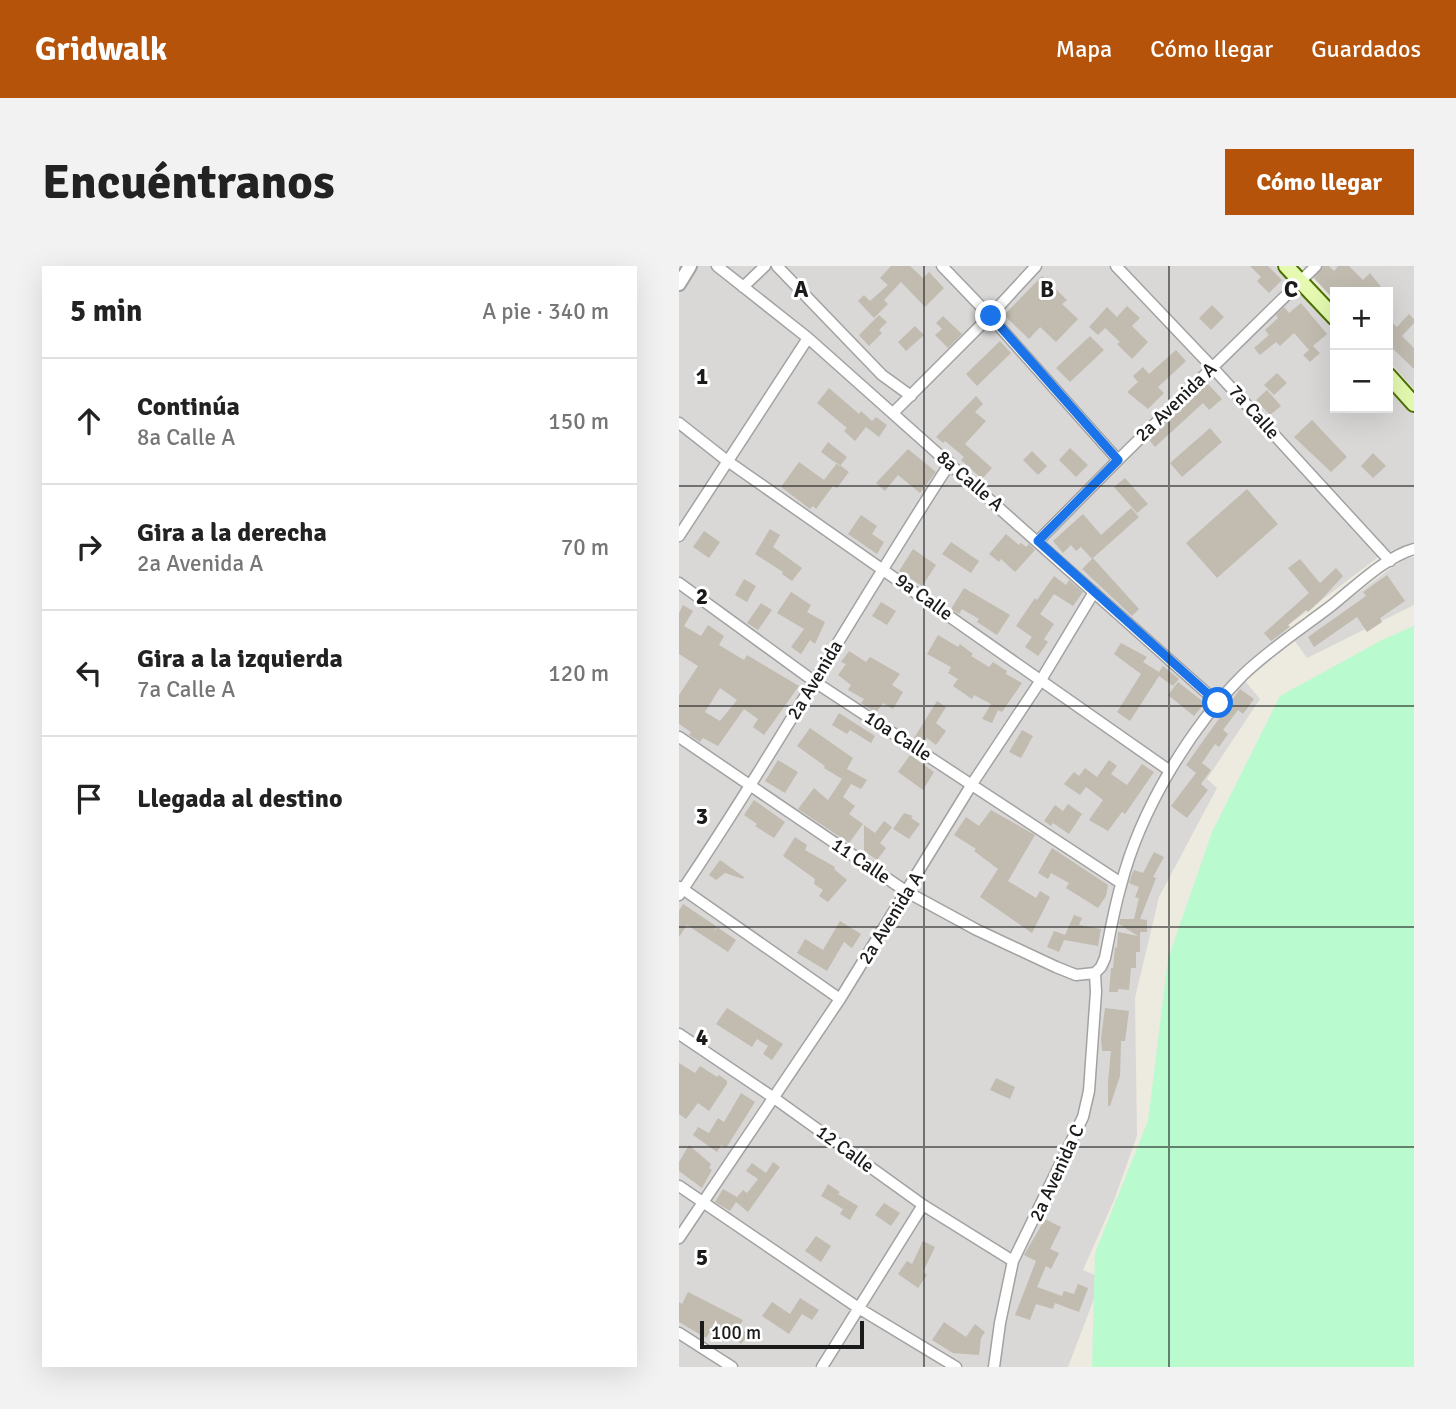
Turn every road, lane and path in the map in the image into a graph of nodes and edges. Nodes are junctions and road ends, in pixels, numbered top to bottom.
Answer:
1 (690, 266) edge
2 (717, 266) edge
3 (765, 266) edge
4 (777, 266) edge
5 (942, 266) edge
6 (1036, 266) edge
7 (1116, 266) edge
8 (1286, 266) edge
9 (1316, 266) edge
10 (1301, 281) junction
11 (679, 284) edge
12 (743, 287) junction
13 (1330, 313) edge
14 (991, 316) junction
15 (808, 338) junction
16 (1212, 367) junction
17 (1393, 381) edge
18 (911, 396) junction
19 (1414, 404) edge
20 (893, 413) junction
21 (679, 423) edge
22 (726, 460) junction
23 (1118, 460) junction
24 (950, 463) junction
25 (679, 536) edge
26 (1038, 541) junction
27 (1414, 549) edge
28 (1390, 561) junction
29 (882, 567) junction
30 (679, 583) edge
31 (1094, 592) junction
32 (1041, 680) junction
33 (815, 682) junction
34 (1218, 703) junction
35 (679, 737) edge
36 (1170, 771) junction
37 (971, 784) junction
38 (751, 786) junction
39 (1121, 883) junction
40 (680, 890) edge
41 (907, 892) junction
42 (1094, 973) junction
43 (840, 999) junction
44 (679, 1034) edge
45 (774, 1098) junction
46 (679, 1186) edge
47 (704, 1203) junction
48 (923, 1205) junction
49 (679, 1238) edge
50 (1013, 1261) junction
51 (860, 1309) junction
52 (679, 1333) edge
53 (732, 1367) edge
54 (822, 1367) edge
55 (956, 1367) edge
56 (994, 1367) edge

1 - 11 street
2 - 12 street, 8a Calle A
3 - 12 street
4 - 18 street
5 - 14 street
6 - 14 street
7 - 16 street, 7a Calle
8 - 10 main road
9 - 10 street, 2a Avenida A
10 - 13 main road
10 - 16 street, 2a Avenida A
12 - 15 street, 8a Calle A
14 - 18 street
14 - 23 street
15 - 20 street, 8a Calle A
15 - 22 street
16 - 23 street, 2a Avenida A
16 - 28 street, 7a Calle
17 - 19 main road
18 - 20 street
20 - 24 street, 8a Calle A
21 - 22 street, 9a Calle
22 - 25 street
22 - 29 street, 9a Calle
23 - 26 street, 2a Avenida A
24 - 26 street, 8a Calle A
24 - 29 street, 2a Avenida
26 - 31 street, 8a Calle A
27 - 28 street
28 - 34 street
29 - 32 street, 9a Calle
29 - 33 street, 2a Avenida
30 - 33 street, 10a Calle
31 - 32 street, 2a Avenida A
31 - 34 street, 8a Calle A
32 - 36 street, 9a Calle
32 - 37 street, 2a Avenida A
33 - 37 street, 10a Calle
33 - 38 street, 2a Avenida
34 - 36 street
35 - 38 street, 11 Calle
36 - 39 street
37 - 39 street, 10a Calle
37 - 41 street, 2a Avenida A
38 - 40 street, 2a Avenida
38 - 41 street, 11 Calle
39 - 42 street
40 - 43 street
41 - 42 street, 11 Calle
41 - 43 street, 2a Avenida A
42 - 50 street, 2a Avenida C
43 - 45 street, 2a Avenida A
44 - 45 street, 12 Calle
45 - 47 street, 2a Avenida A
45 - 48 street, 12 Calle
46 - 47 street
47 - 49 street, 2a Avenida A
47 - 51 street
48 - 50 street, 12 Calle
48 - 51 street
50 - 56 street, 2a Avenida C
51 - 54 street
51 - 55 street
52 - 53 street

